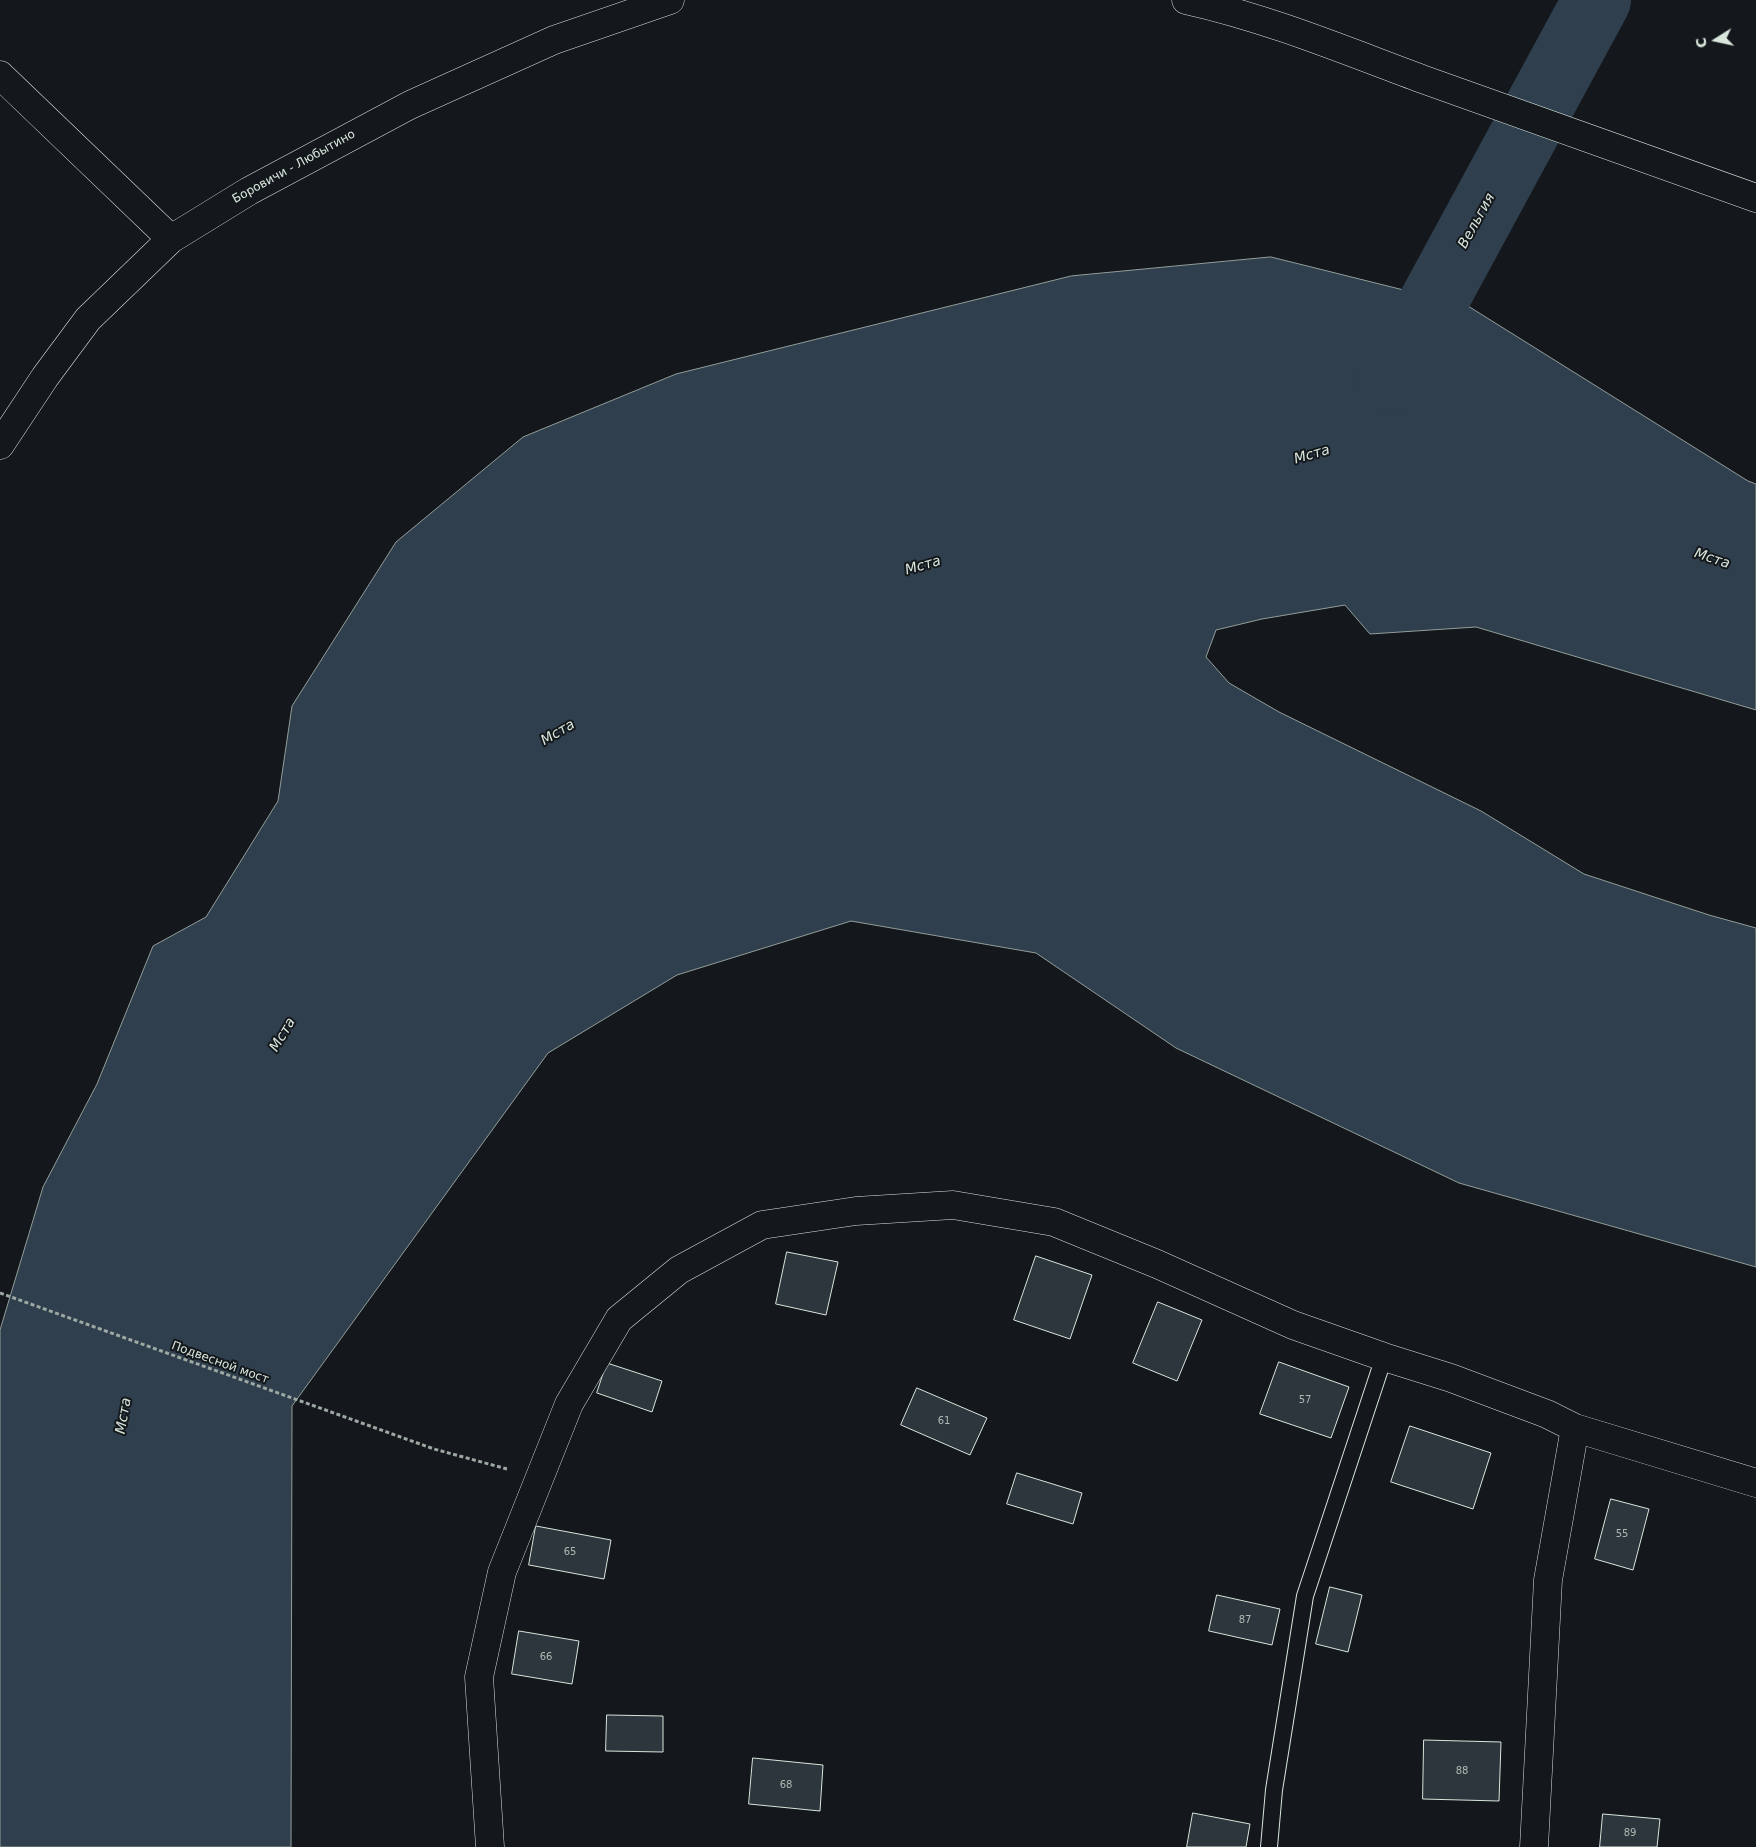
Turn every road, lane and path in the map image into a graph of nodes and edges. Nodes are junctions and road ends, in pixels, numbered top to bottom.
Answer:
1 (670, 0) edge
2 (1186, 0) edge
3 (0, 75) edge
4 (1756, 198) edge
5 (171, 239) junction
6 (0, 446) edge
7 (0, 1293) edge
8 (1384, 1357) junction
9 (1575, 1428) junction
10 (540, 1477) junction
11 (1756, 1483) edge
12 (490, 1847) edge
13 (1269, 1847) edge
14 (1534, 1847) edge

1 - 5 street, Боровичи - Любытино
2 - 4 street
3 - 5 street
5 - 6 street, Боровичи - Любытино
7 - 10 path, Подвесной мост
8 - 9 street
8 - 10 street
8 - 13 lane
9 - 11 street
9 - 14 street
10 - 12 street

